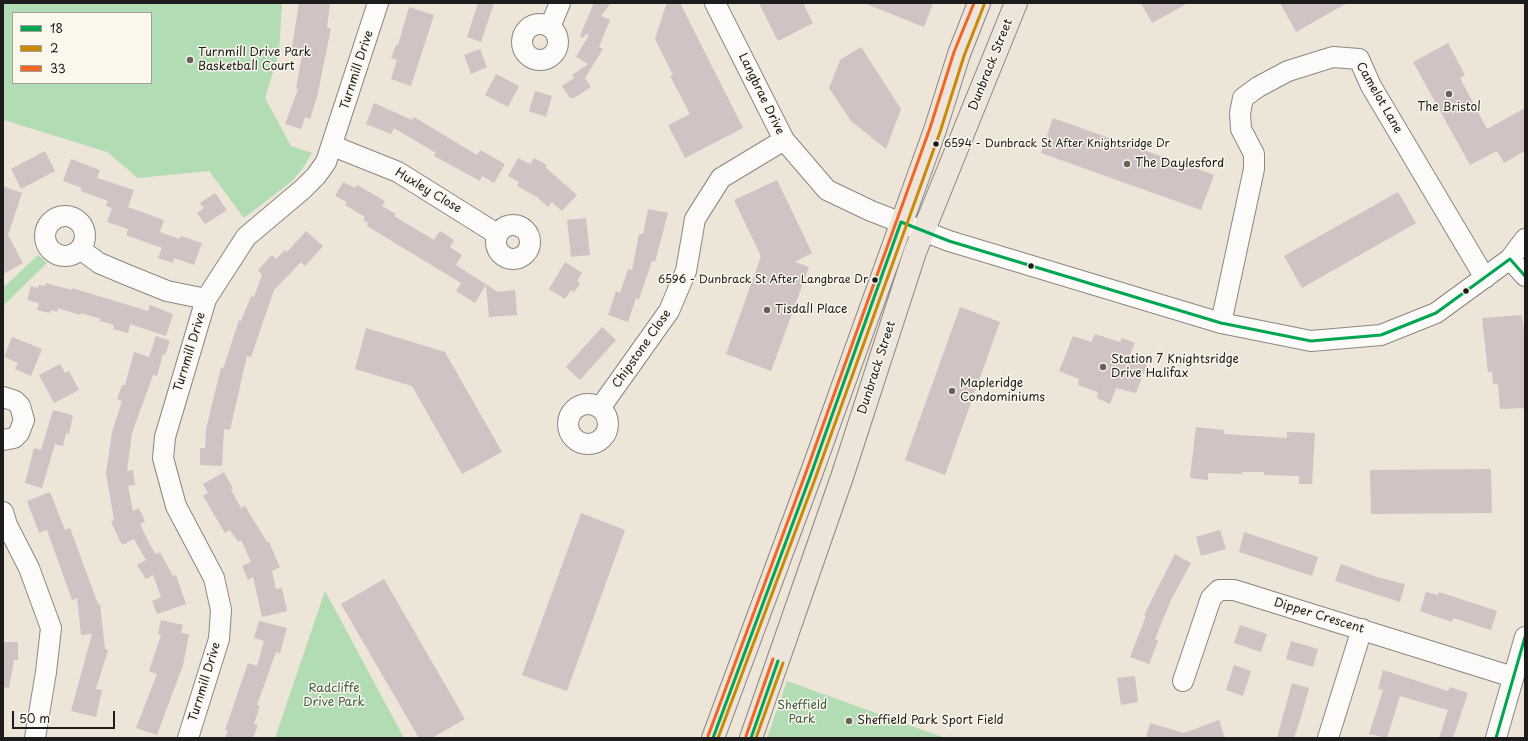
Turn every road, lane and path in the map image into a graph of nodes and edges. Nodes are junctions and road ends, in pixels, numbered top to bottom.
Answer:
1 (378, 3) edge
2 (560, 3) edge
3 (715, 3) edge
4 (979, 3) edge
5 (1016, 3) edge
6 (550, 27) dead end
7 (784, 140) junction
8 (333, 146) junction
9 (901, 222) junction
10 (923, 231) junction
11 (498, 234) dead end
12 (1525, 239) edge
13 (80, 249) dead end
14 (1510, 259) junction
15 (1525, 276) edge
16 (1485, 278) junction
17 (206, 300) junction
18 (1221, 323) junction
19 (3, 397) edge
20 (600, 408) dead end
21 (3, 440) edge
22 (3, 512) edge
23 (1362, 629) junction
24 (1525, 637) edge
25 (1513, 677) junction
26 (1183, 681) dead end
27 (35, 738) edge
28 (188, 738) edge
29 (712, 738) edge
30 (751, 738) edge
31 (1328, 738) edge
32 (1496, 738) edge

1 - 8 street, Turnmill Drive
2 - 6 street
3 - 7 street, Langbrae Drive
4 - 9 main road, Dunbrack Street
5 - 10 main road, Dunbrack Street
7 - 9 street, Langbrae Drive
7 - 20 street, Chipstone Close
8 - 11 street, Huxley Close
8 - 17 street, Turnmill Drive
9 - 10 street, Langbrae Drive
9 - 29 main road, Dunbrack Street
10 - 18 street, Langbrae Drive
10 - 30 main road, Dunbrack Street
12 - 14 street, Langbrae Drive
13 - 17 street
14 - 15 street
14 - 16 street, Langbrae Drive
16 - 18 street, Langbrae Drive
16 - 18 street, Camelot Lane
17 - 28 street, Turnmill Drive
19 - 21 street
22 - 27 street
23 - 25 street, Dipper Crescent
23 - 26 street, Dipper Crescent
23 - 31 street
24 - 25 street
25 - 32 street

